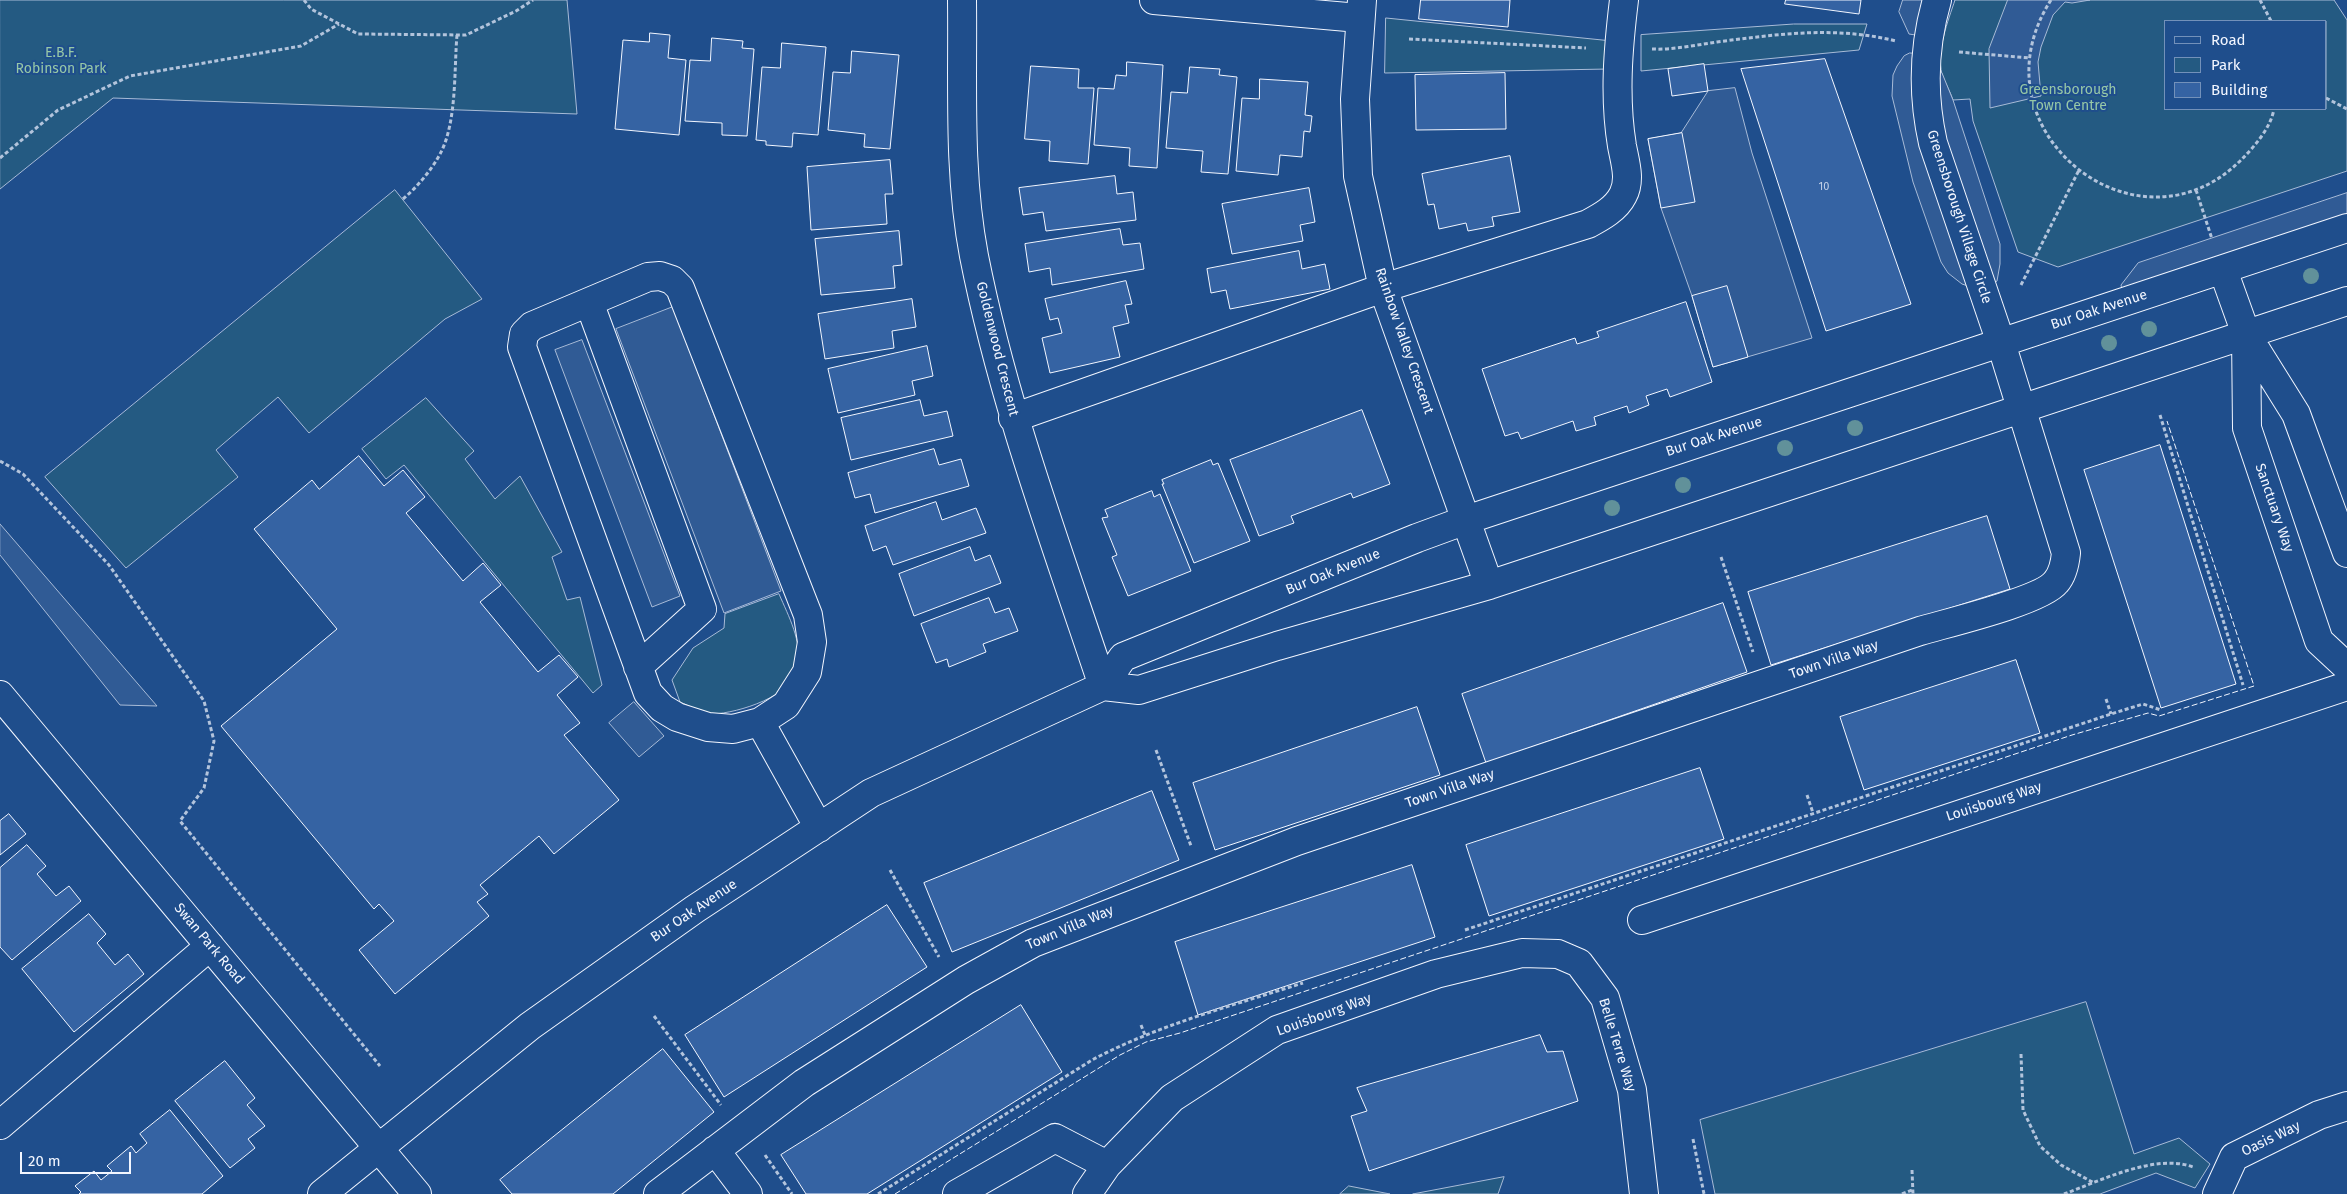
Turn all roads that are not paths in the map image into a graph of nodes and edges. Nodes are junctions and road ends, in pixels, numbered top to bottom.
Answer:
1 (962, 0) edge
2 (1154, 0) edge
3 (1624, 0) edge
4 (1937, 0) edge
5 (1361, 9) edge
6 (2347, 228) edge
7 (2223, 270) junction
8 (1383, 288) junction
9 (2347, 301) edge
10 (589, 302) junction
11 (2246, 334) junction
12 (2001, 343) junction
13 (2022, 408) junction
14 (1013, 418) junction
15 (1466, 520) junction
16 (2347, 553) edge
17 (1489, 585) junction
18 (638, 667) junction
19 (2347, 668) edge
20 (1103, 686) junction
21 (2347, 686) edge
22 (0, 695) edge
23 (760, 722) junction
24 (818, 828) junction
25 (1642, 920) dead end
26 (210, 946) junction
27 (1579, 963) joint
28 (2347, 1106) edge
29 (0, 1125) edge
30 (379, 1149) junction
31 (715, 1150) junction
32 (1107, 1165) junction
33 (2220, 1186) edge
34 (970, 1192) edge
35 (322, 1194) edge
36 (416, 1194) edge
37 (658, 1194) edge
38 (748, 1194) edge
39 (1087, 1194) edge
40 (1644, 1194) edge

1 - 14 street, Goldenwood Crescent
2 - 5 street
3 - 8 street
4 - 12 street, Greensborough Village Circle
5 - 8 street, Rainbow Valley Crescent
6 - 7 street, Bur Oak Avenue
7 - 11 street, Sanctuary Way
7 - 12 street, Bur Oak Avenue
8 - 14 street
8 - 15 street, Rainbow Valley Crescent
9 - 11 street
10 - 18 street
10 - 18 street
10 - 23 street
11 - 13 street
11 - 16 street, Sanctuary Way
11 - 19 street, Sanctuary Way
12 - 13 street, Greensborough Village Circle
12 - 15 street, Bur Oak Avenue
13 - 17 street
13 - 31 street, Town Villa Way
14 - 20 street, Goldenwood Crescent
15 - 17 street, Rainbow Valley Crescent
15 - 20 street, Bur Oak Avenue
17 - 20 street
18 - 23 street
20 - 24 street, Bur Oak Avenue
21 - 25 street, Louisbourg Way
22 - 26 street, Swan Park Road
23 - 24 street
24 - 30 street, Bur Oak Avenue
26 - 29 street
26 - 30 street, Swan Park Road
27 - 32 street, Louisbourg Way
27 - 40 street, Belle Terre Way
28 - 33 street, Oasis Way
30 - 35 street, Bur Oak Avenue
30 - 36 street, Swan Park Road
31 - 37 street, Town Villa Way
31 - 38 street
32 - 34 street
32 - 39 street, Louisbourg Way

